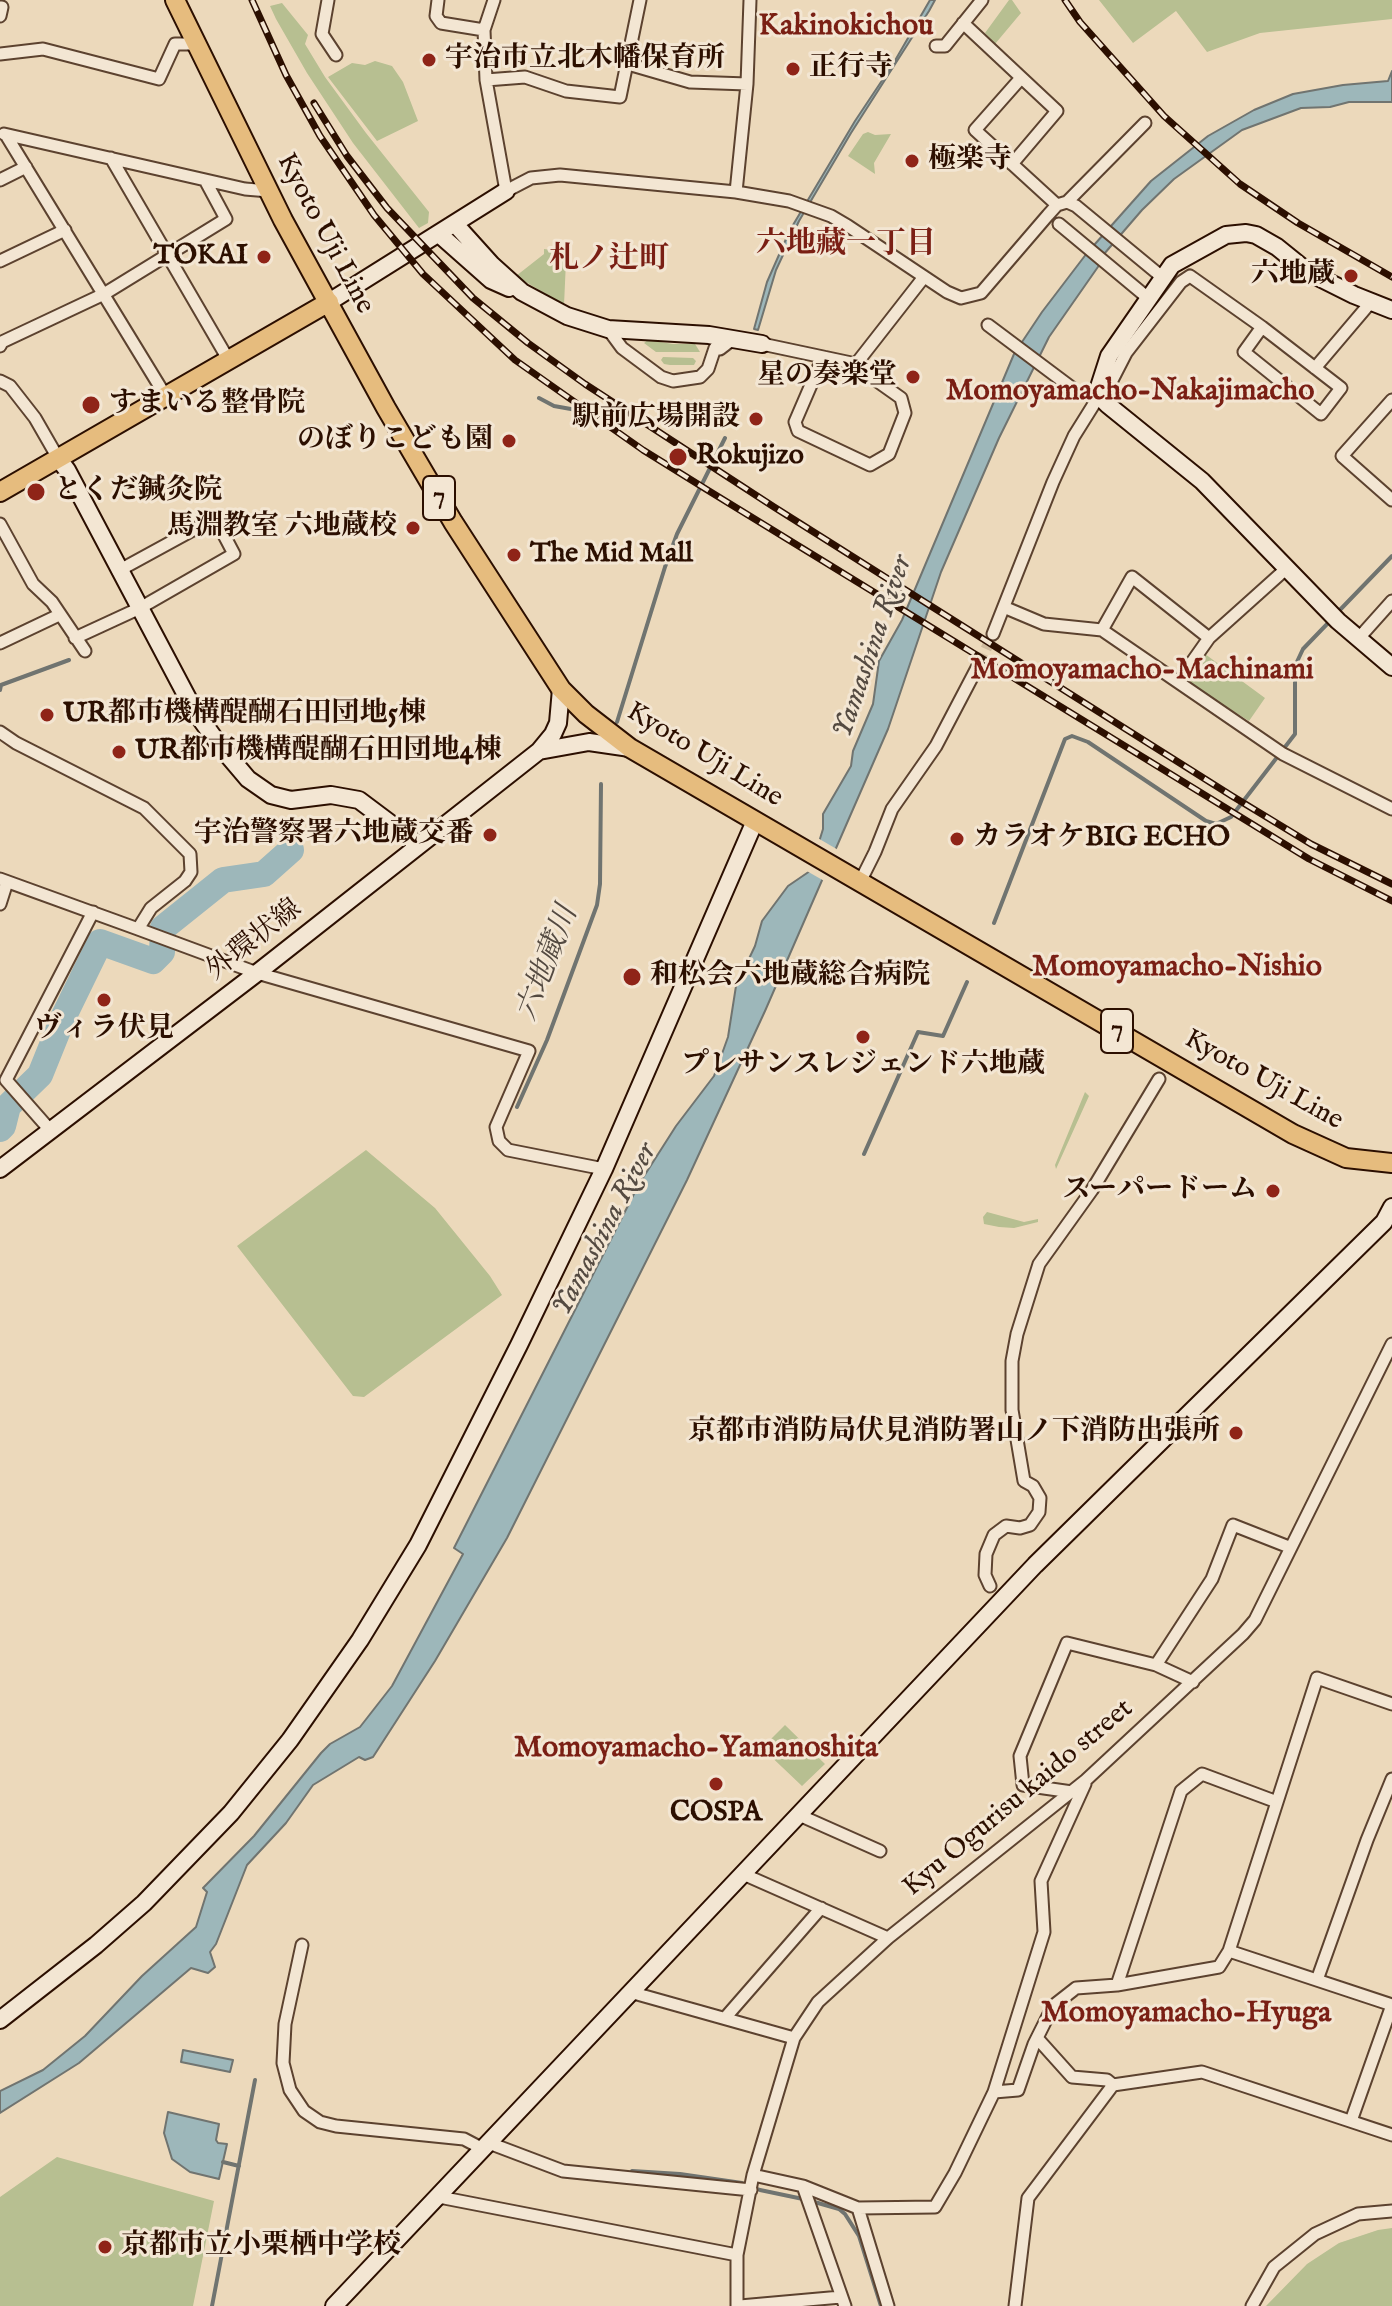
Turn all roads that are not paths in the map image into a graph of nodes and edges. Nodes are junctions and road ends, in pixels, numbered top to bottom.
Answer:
1 (175, 0) edge
2 (328, 0) edge
3 (438, 0) edge
4 (494, 0) edge
5 (640, 0) edge
6 (750, 0) edge
7 (982, 0) edge
8 (0, 7) edge
9 (0, 16) edge
10 (963, 23) junction
11 (484, 30) junction
12 (195, 44) junction
13 (936, 46) dead end
14 (0, 54) edge
15 (336, 55) dead end
16 (628, 64) junction
17 (1021, 78) junction
18 (486, 80) junction
19 (747, 84) junction
20 (1145, 123) dead end
21 (3, 134) edge
22 (111, 158) junction
23 (1012, 164) junction
24 (26, 167) junction
25 (0, 180) edge
26 (205, 180) junction
27 (269, 191) junction
28 (506, 191) junction
29 (736, 192) junction
30 (1067, 204) junction
31 (455, 224) junction
32 (1059, 224) dead end
33 (65, 230) junction
34 (439, 234) junction
35 (167, 257) junction
36 (0, 261) edge
37 (1156, 273) junction
38 (924, 277) junction
39 (522, 292) junction
40 (104, 294) junction
41 (1148, 298) junction
42 (329, 302) junction
43 (1371, 302) junction
44 (1392, 310) edge
45 (990, 327) dead end
46 (1262, 327) junction
47 (608, 329) junction
48 (739, 340) junction
49 (762, 344) joint
50 (0, 346) edge
51 (823, 357) junction
52 (228, 359) junction
53 (856, 364) junction
54 (1315, 368) junction
55 (0, 381) edge
56 (1070, 386) dead end
57 (165, 395) junction
58 (1099, 396) junction
59 (1392, 400) edge
60 (58, 458) junction
61 (0, 492) edge
62 (1390, 503) edge
63 (0, 524) edge
64 (1287, 568) junction
65 (118, 571) junction
66 (1392, 601) edge
67 (140, 608) junction
68 (1006, 608) junction
69 (59, 615) junction
70 (1102, 630) junction
71 (993, 634) tunnel mouth
72 (75, 638) junction
73 (1209, 638) junction
74 (1358, 639) junction
75 (0, 643) edge
76 (85, 651) dead end
77 (979, 664) tunnel mouth
78 (1392, 667) edge
79 (1178, 682) junction
80 (561, 689) junction
81 (0, 732) edge
82 (630, 748) junction
83 (539, 751) junction
84 (1392, 809) edge
85 (762, 824) junction
86 (419, 845) junction
87 (855, 879) junction
88 (4, 881) edge
89 (0, 904) edge
90 (93, 912) junction
91 (138, 929) junction
92 (257, 973) junction
93 (1159, 1079) dead end
94 (50, 1130) junction
95 (1392, 1163) edge
96 (0, 1169) edge
97 (604, 1169) junction
98 (1392, 1207) edge
99 (1392, 1344) edge
100 (1389, 1359) edge
101 (1289, 1547) junction
102 (990, 1586) dead end
103 (1156, 1665) junction
104 (1193, 1682) junction
105 (1392, 1704) edge
106 (1392, 1779) edge
107 (1086, 1780) junction
108 (1072, 1792) junction
109 (1277, 1802) junction
110 (799, 1815) junction
111 (880, 1851) dead end
112 (743, 1874) junction
113 (821, 1908) junction
114 (888, 1938) junction
115 (302, 1945) dead end
116 (1229, 1951) junction
117 (1317, 1980) junction
118 (1117, 1985) junction
119 (630, 1992) junction
120 (1392, 2005) edge
121 (725, 2018) junction
122 (0, 2020) edge
123 (794, 2038) junction
124 (1037, 2038) junction
125 (1113, 2085) junction
126 (994, 2092) junction
127 (1351, 2121) junction
128 (1392, 2135) edge
129 (486, 2146) junction
130 (752, 2183) junction
131 (804, 2188) junction
132 (439, 2197) junction
133 (858, 2208) junction
134 (1392, 2211) edge
135 (737, 2255) junction
136 (843, 2301) edge
137 (334, 2306) edge
138 (739, 2306) edge
139 (888, 2306) edge
140 (1015, 2306) edge
141 (1252, 2306) edge

1 - 12 main road, Kyoto Uji Line / 7
2 - 15 street
3 - 11 street
4 - 11 street
5 - 16 street
6 - 19 street
7 - 10 street
8 - 9 street
10 - 13 street
10 - 17 street
11 - 18 street
12 - 14 street
12 - 27 main road, Kyoto Uji Line / 7
16 - 18 street
16 - 19 street
17 - 23 street
17 - 23 street
18 - 28 street
19 - 29 street
20 - 30 street
21 - 22 street
21 - 24 street
22 - 26 street
22 - 35 street
23 - 30 street
24 - 25 street
24 - 33 street
26 - 27 street
26 - 35 street
27 - 42 main road, Kyoto Uji Line / 7
28 - 29 street
28 - 31 street
29 - 38 street
30 - 37 street
30 - 38 street
31 - 34 street
31 - 39 street
32 - 41 street
33 - 36 street
33 - 40 street
34 - 39 street
34 - 42 street
35 - 40 street
35 - 52 street
37 - 41 street
37 - 43 street
38 - 53 street
39 - 47 street
40 - 50 street
40 - 57 street
41 - 58 street
42 - 52 main road
42 - 80 main road, Kyoto Uji Line / 7
43 - 44 street
43 - 54 street
45 - 56 street
46 - 54 street
46 - 54 street
46 - 58 street
47 - 48 street
47 - 48 street
48 - 49 street
49 - 51 street
51 - 53 street
51 - 53 street
52 - 57 main road
55 - 60 street
57 - 60 main road
58 - 64 street
58 - 68 street
59 - 62 street
60 - 61 main road
60 - 65 street
63 - 69 street
64 - 73 street
64 - 74 street
65 - 67 street
65 - 67 street
66 - 74 street
67 - 72 street
67 - 86 street
68 - 70 street
68 - 71 street
69 - 72 street
69 - 75 street
70 - 73 street
70 - 79 street
72 - 76 street
73 - 79 street
74 - 78 street
77 - 87 street
79 - 84 street
80 - 82 main road, Kyoto Uji Line / 7
80 - 83 street, 外環状線
81 - 91 street
82 - 83 street, 外環状線
82 - 85 main road, Kyoto Uji Line / 7
83 - 86 street, 外環状線
85 - 87 main road, Kyoto Uji Line / 7
85 - 97 street
86 - 92 street, 外環状線
87 - 95 main road, Kyoto Uji Line / 7
88 - 89 street
88 - 90 street
90 - 91 street
90 - 94 street
91 - 92 street
92 - 94 street, 外環状線
92 - 97 street
93 - 102 street
94 - 96 street, 外環状線
97 - 122 street
98 - 110 street
99 - 100 street, Kyu Ogurisu kaido street
100 - 101 street, Kyu Ogurisu kaido street
101 - 103 street
101 - 104 street, Kyu Ogurisu kaido street
103 - 104 street
103 - 108 street
104 - 107 street, Kyu Ogurisu kaido street
105 - 109 street
106 - 117 street
107 - 108 street, Kyu Ogurisu kaido street
107 - 126 street
108 - 114 street, Kyu Ogurisu kaido street
109 - 116 street
109 - 118 street
110 - 111 street
110 - 112 street
112 - 113 street
112 - 119 street
113 - 114 street
113 - 121 street
114 - 123 street, Kyu Ogurisu kaido street
115 - 129 street
116 - 117 street
116 - 118 street
117 - 120 street
118 - 124 street
119 - 121 street
119 - 129 street
120 - 127 street
121 - 123 street
123 - 130 street, Kyu Ogurisu kaido street
124 - 125 street
124 - 126 street
125 - 127 street
125 - 140 street
126 - 133 street
127 - 128 street
129 - 130 street
129 - 132 street
130 - 131 street
130 - 135 street, Kyu Ogurisu kaido street
131 - 133 street
131 - 136 street
132 - 135 street
132 - 137 street
133 - 139 street
134 - 141 street
135 - 138 street, Kyu Ogurisu kaido street
136 - 138 street

